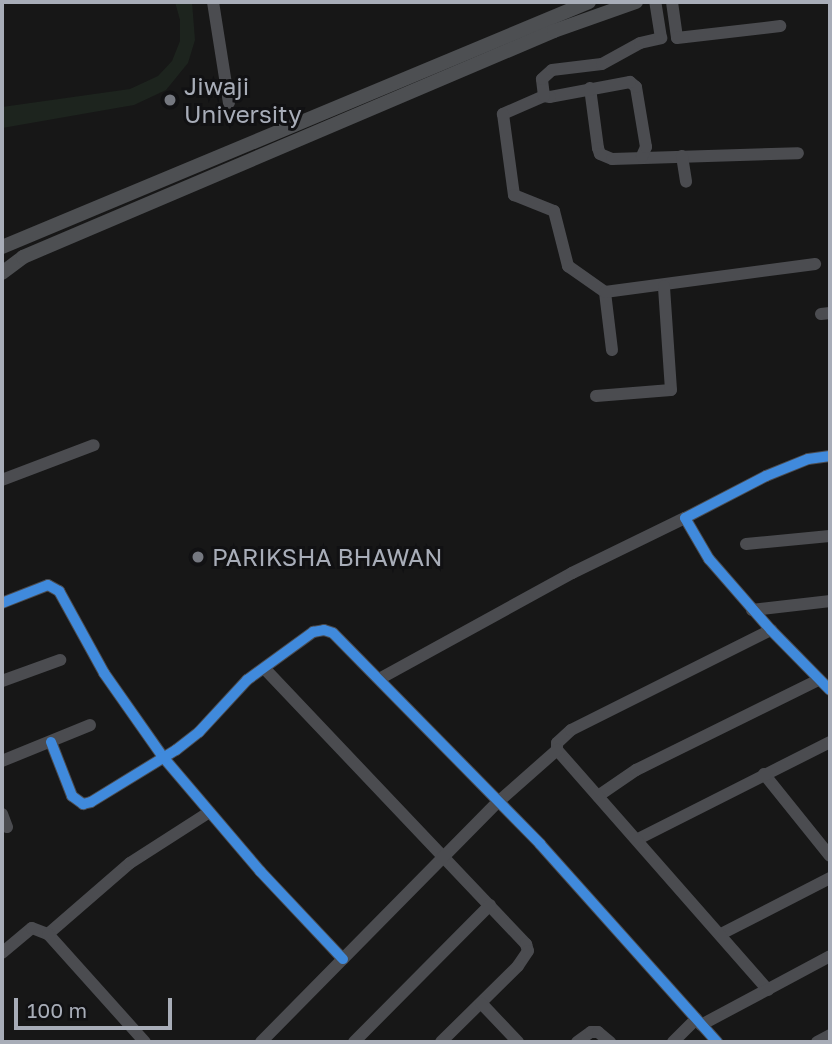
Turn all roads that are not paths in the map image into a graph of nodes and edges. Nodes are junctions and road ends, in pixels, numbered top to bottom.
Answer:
1 (213, 2) edge
2 (589, 2) edge
3 (636, 2) edge
4 (655, 2) edge
5 (672, 2) edge
6 (780, 26) dead end
7 (661, 38) junction
8 (677, 38) junction
9 (590, 88) junction
10 (544, 96) junction
11 (229, 103) dead end
12 (798, 153) dead end
13 (642, 156) junction
14 (682, 156) junction
15 (686, 182) dead end
16 (2, 247) edge
17 (815, 264) dead end
18 (2, 273) edge
19 (664, 286) junction
20 (605, 292) junction
21 (612, 350) dead end
22 (596, 396) dead end
23 (94, 445) dead end
24 (830, 456) edge
25 (2, 480) edge
26 (685, 518) junction
27 (830, 536) edge
28 (746, 544) dead end
29 (830, 601) edge
30 (2, 603) edge
31 (752, 610) junction
32 (771, 629) junction
33 (60, 660) dead end
34 (264, 668) junction
35 (381, 678) junction
36 (818, 680) junction
37 (2, 681) edge
38 (830, 690) edge
39 (90, 725) dead end
40 (51, 742) junction
41 (830, 742) edge
42 (557, 750) junction
43 (163, 757) junction
44 (2, 761) edge
45 (764, 774) junction
46 (598, 796) junction
47 (498, 802) junction
48 (208, 813) junction
49 (2, 814) edge
50 (7, 827) dead end
51 (638, 839) junction
52 (445, 856) junction
53 (830, 856) edge
54 (830, 878) edge
55 (490, 905) junction
56 (48, 934) junction
57 (721, 934) junction
58 (2, 953) edge
59 (830, 956) edge
60 (343, 959) junction
61 (768, 990) junction
62 (481, 1003) junction
63 (699, 1022) junction
64 (830, 1035) edge
65 (145, 1042) edge
66 (261, 1042) edge
67 (354, 1042) edge
68 (440, 1042) edge
69 (518, 1042) edge
70 (577, 1042) edge
71 (610, 1042) edge
72 (673, 1042) edge
73 (717, 1042) edge
74 (817, 1042) edge

1 - 11 street
2 - 16 main road
3 - 18 main road
4 - 7 street
5 - 8 street
6 - 8 street
7 - 8 street
7 - 10 street
9 - 10 street
9 - 13 street
9 - 13 street
10 - 20 street
12 - 14 street
13 - 14 street
14 - 15 street
17 - 19 street
19 - 20 street
19 - 22 street
20 - 21 street
23 - 25 street
24 - 26 street
26 - 31 street
26 - 35 street
27 - 28 street
29 - 31 street
30 - 43 street
31 - 32 street
32 - 36 street
32 - 42 street
33 - 37 street
34 - 35 street
34 - 43 street
34 - 52 street
35 - 47 street
36 - 38 street
36 - 46 street
39 - 40 street
40 - 43 street
40 - 44 street
41 - 45 street
42 - 46 street
42 - 47 street
43 - 48 street
45 - 51 street
45 - 53 street
46 - 51 street
47 - 52 street
47 - 63 street
48 - 56 street
48 - 60 street
49 - 50 street
51 - 57 street
52 - 55 street
52 - 60 street
54 - 57 street
55 - 62 street
55 - 67 street
56 - 58 street
56 - 65 street
57 - 61 street
59 - 61 street
60 - 66 street
61 - 63 street
62 - 68 street
62 - 69 street
63 - 72 street
63 - 73 street
64 - 74 street
70 - 71 street

